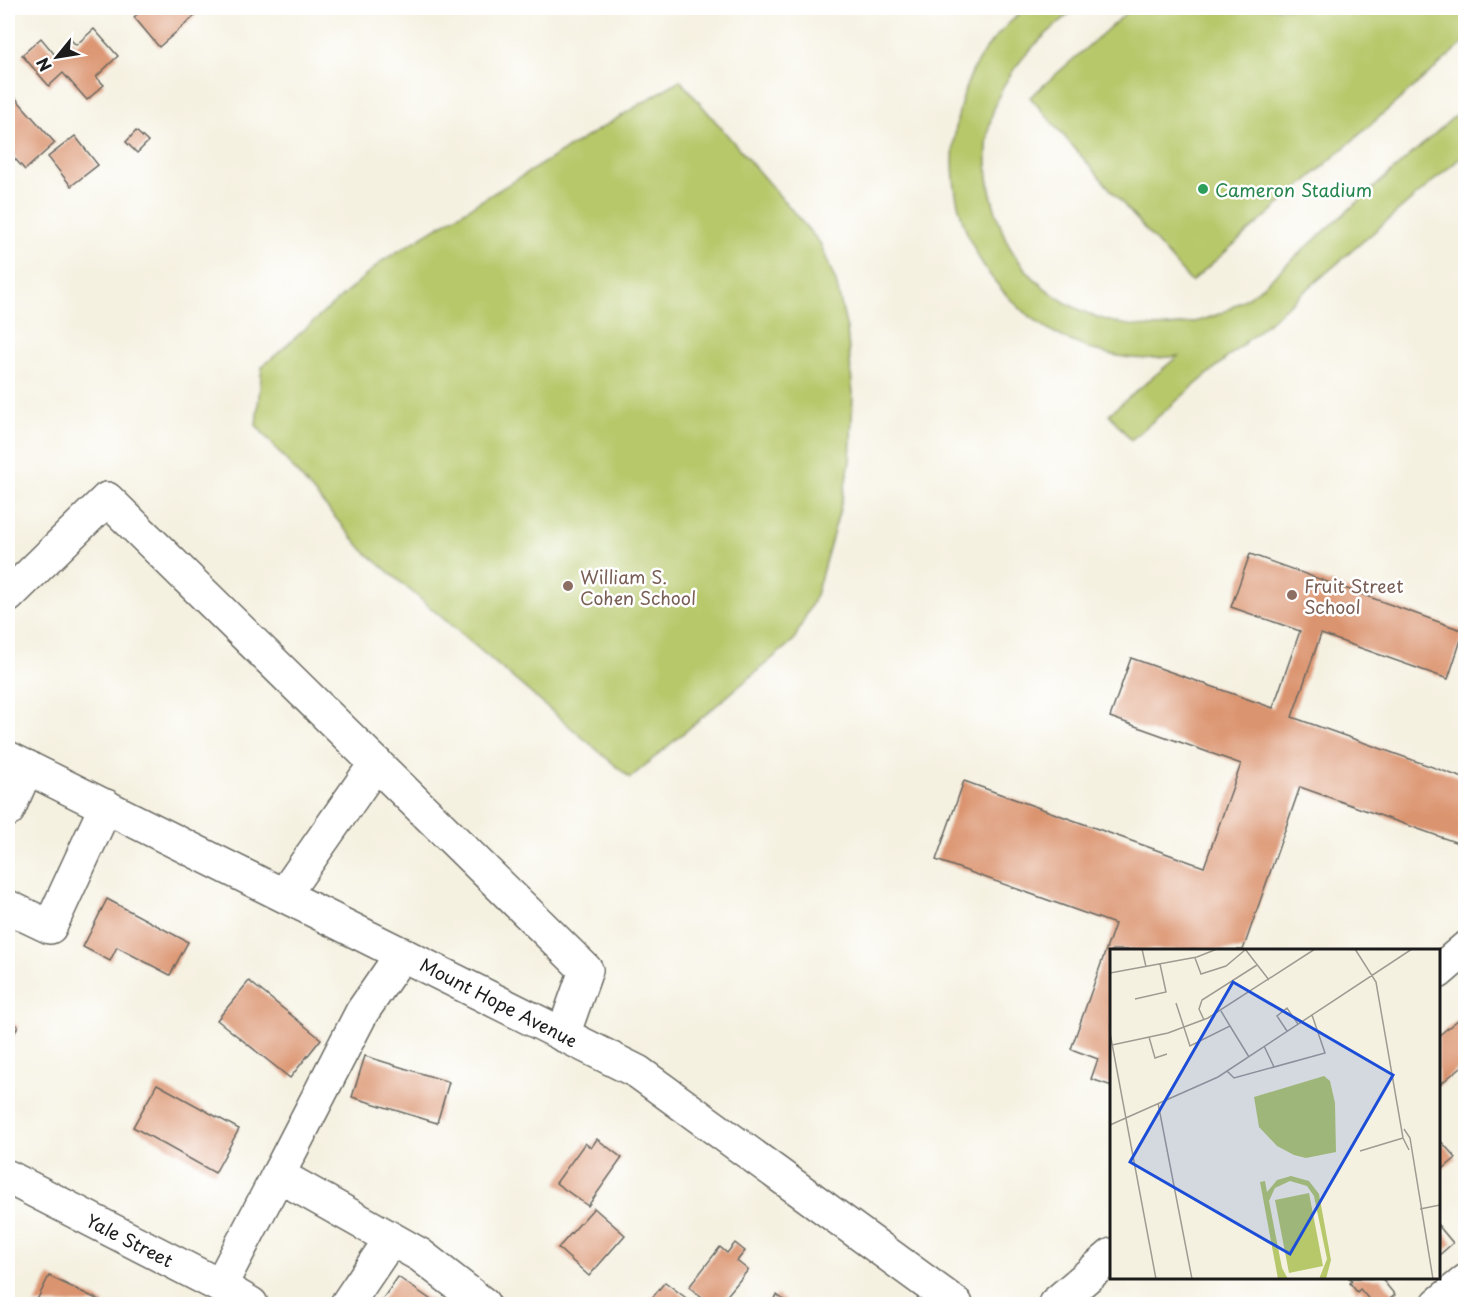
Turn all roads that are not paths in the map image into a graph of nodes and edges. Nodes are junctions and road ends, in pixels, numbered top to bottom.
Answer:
1 (8, 596) edge
2 (17, 763) edge
3 (376, 763) junction
4 (106, 807) junction
5 (8, 810) edge
6 (284, 895) junction
7 (8, 907) edge
8 (1466, 948) edge
9 (402, 954) junction
10 (1440, 970) edge
11 (563, 1035) junction
12 (278, 1175) junction
13 (8, 1177) edge
14 (391, 1239) junction
15 (1110, 1257) edge
16 (1466, 1281) edge
17 (220, 1286) junction
18 (251, 1305) edge
19 (346, 1305) edge
20 (483, 1305) edge
21 (956, 1305) edge
22 (1055, 1305) edge
23 (1438, 1305) edge

1 - 3 street
2 - 4 street, Mount Hope Avenue
2 - 5 street
3 - 6 street
3 - 11 street
4 - 6 street, Mount Hope Avenue
4 - 7 street
6 - 9 street, Mount Hope Avenue
8 - 10 street
9 - 11 street, Mount Hope Avenue
9 - 12 street
11 - 21 street, Mount Hope Avenue
12 - 14 street
12 - 17 street
13 - 17 street, Yale Street
14 - 19 street
14 - 20 street
15 - 22 street
16 - 23 street
17 - 18 street, Yale Street

